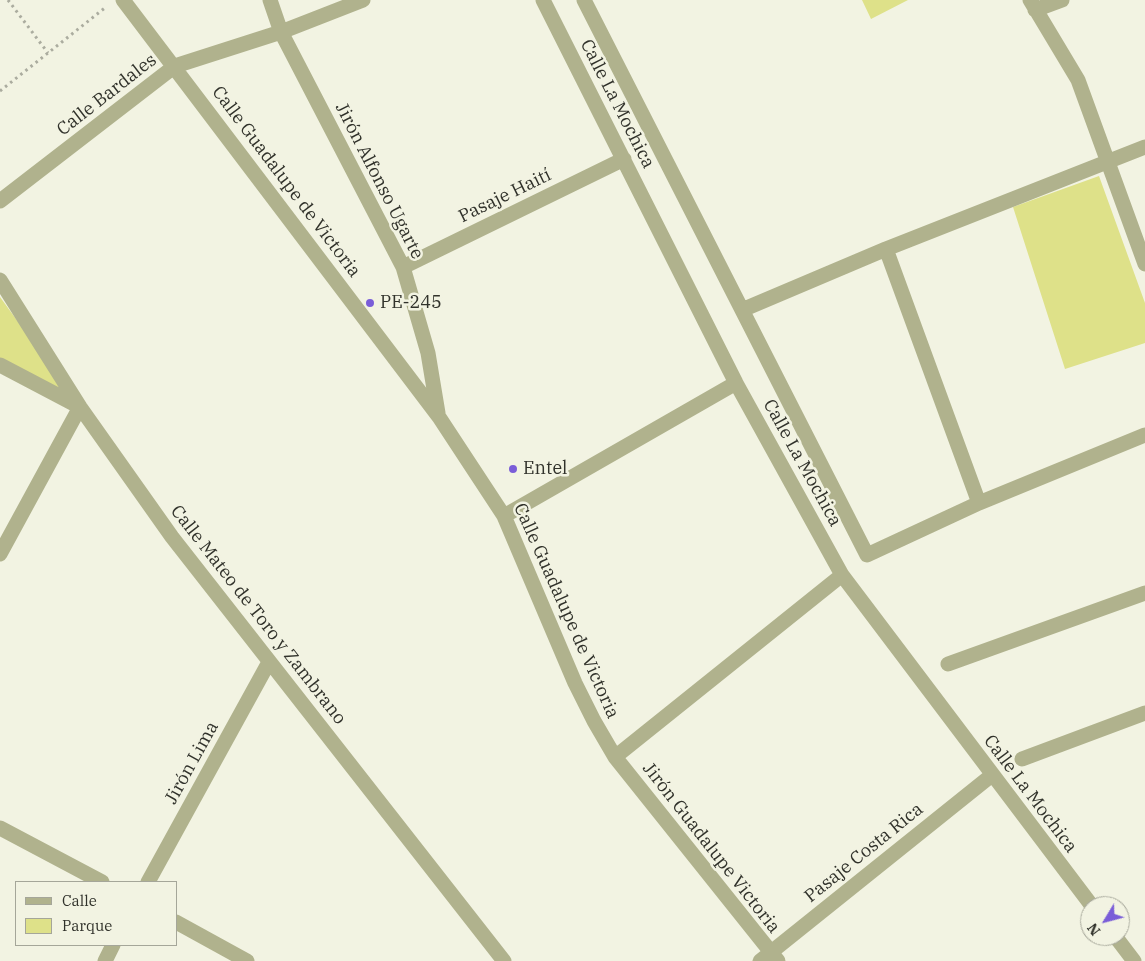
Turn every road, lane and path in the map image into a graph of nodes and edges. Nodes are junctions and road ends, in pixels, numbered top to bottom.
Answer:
1 (8, 0) edge
2 (123, 0) edge
3 (270, 0) edge
4 (363, 0) edge
5 (542, 0) edge
6 (584, 0) edge
7 (1062, 0) edge
8 (1032, 5) edge
9 (108, 6) dead end
10 (281, 32) junction
11 (48, 53) junction
12 (175, 66) junction
13 (0, 90) edge
14 (1145, 147) edge
15 (624, 159) junction
16 (1107, 162) junction
17 (0, 201) edge
18 (886, 249) junction
19 (1145, 264) edge
20 (404, 267) junction
21 (0, 280) edge
22 (742, 310) junction
23 (0, 365) edge
24 (736, 382) junction
25 (80, 407) junction
26 (439, 417) junction
27 (1145, 435) edge
28 (979, 502) junction
29 (504, 516) junction
30 (0, 554) edge
31 (842, 575) junction
32 (1145, 593) edge
33 (269, 662) junction
34 (948, 664) dead end
35 (1145, 713) edge
36 (615, 757) junction
37 (1022, 759) dead end
38 (992, 775) junction
39 (0, 828) edge
40 (100, 881) edge
41 (149, 881) edge
42 (1084, 896) edge
43 (178, 923) edge
44 (113, 946) edge
45 (1123, 946) edge
46 (769, 958) edge
47 (105, 961) edge
48 (247, 961) edge
49 (504, 961) edge
50 (1134, 961) edge

1 - 11 path
2 - 12 street, Calle Guadalupe de Victoria
3 - 10 street, Jirón Alfonso Ugarte
4 - 10 street, Calle Bardales
5 - 15 street, Calle La Mochica
6 - 22 street, Calle La Mochica
7 - 8 street
8 - 16 street
9 - 11 path
10 - 12 street, Calle Bardales
10 - 20 street, Jirón Alfonso Ugarte
11 - 13 path
12 - 17 street, Calle Bardales
12 - 26 street, Calle Guadalupe de Victoria
14 - 16 street
15 - 20 street, Pasaje Haití
15 - 24 street, Calle La Mochica
16 - 18 street
16 - 19 street
18 - 22 street
18 - 28 street
20 - 26 street, Jirón Alfonso Ugarte
21 - 25 street, Calle Mateo de Toro y Zambrano
22 - 28 street, Calle La Mochica
23 - 25 street
24 - 29 street
24 - 31 street, Calle La Mochica
25 - 30 street
25 - 33 street, Calle Mateo de Toro y Zambrano
26 - 29 street, Calle Guadalupe de Victoria
27 - 28 street
29 - 36 street, Calle Guadalupe de Victoria
31 - 36 street
31 - 38 street, Calle La Mochica
32 - 34 street
33 - 41 street, Jirón Lima
33 - 49 street, Calle Mateo de Toro y Zambrano
35 - 37 street
36 - 46 street, Jirón Guadalupe Victoria
38 - 42 street, Calle La Mochica
38 - 46 street, Pasaje Costa Rica
39 - 40 street
43 - 48 street
44 - 47 street
45 - 50 street

